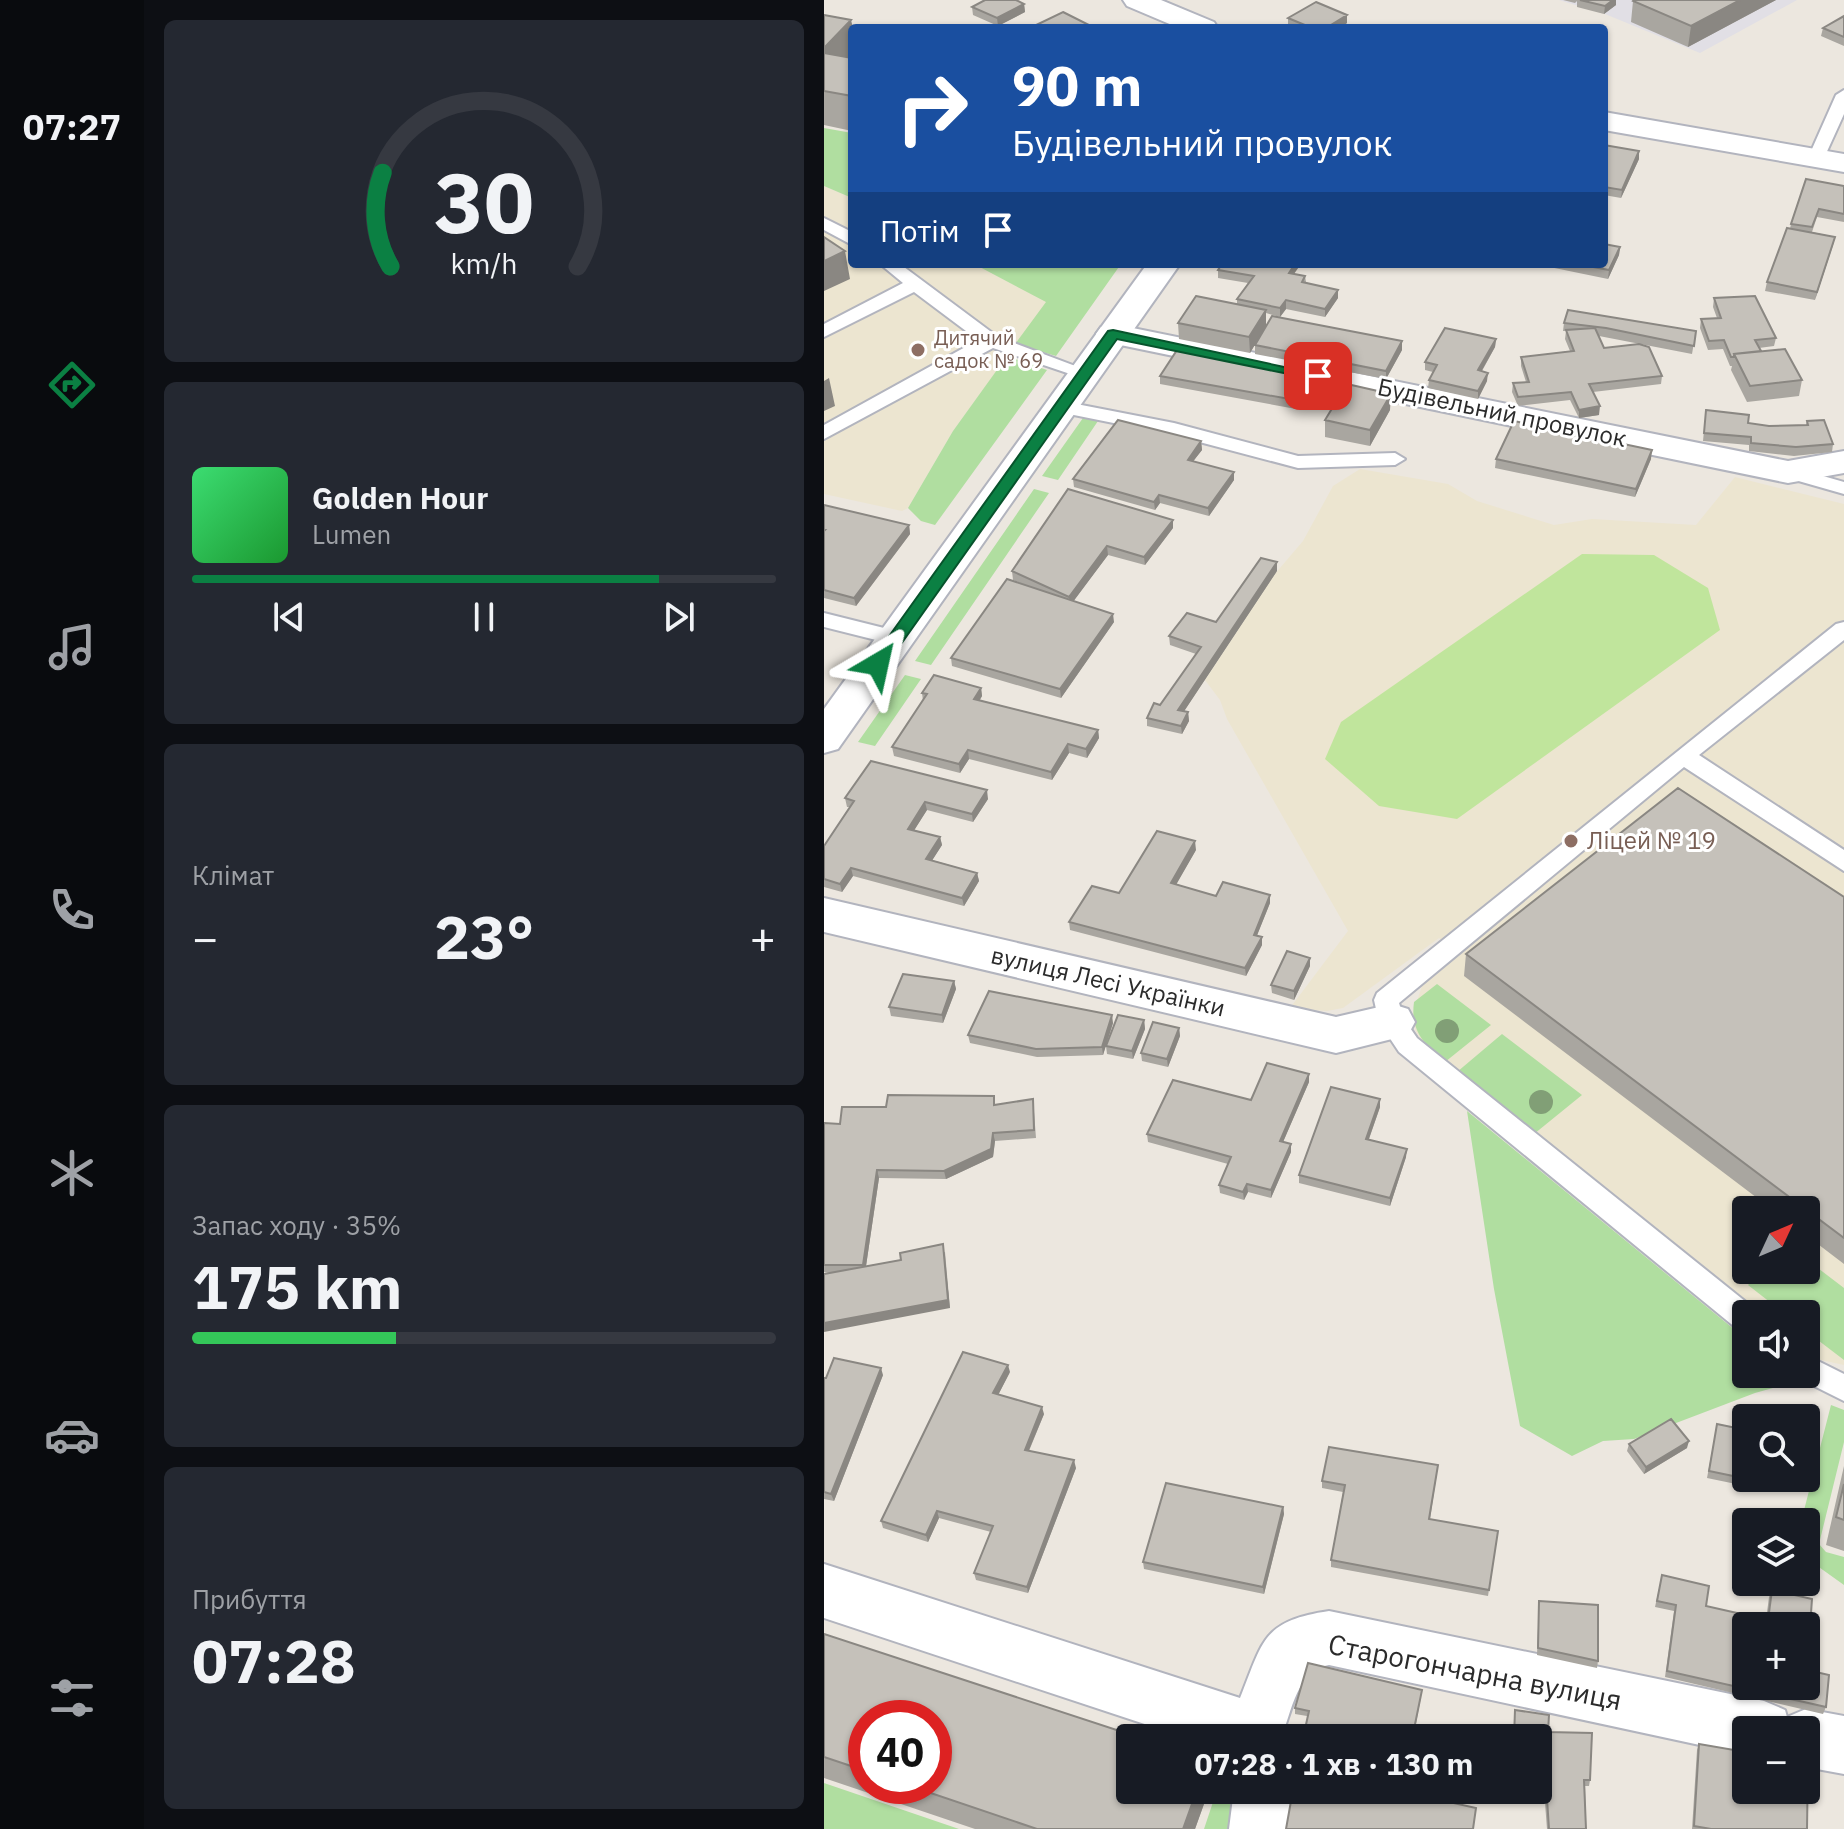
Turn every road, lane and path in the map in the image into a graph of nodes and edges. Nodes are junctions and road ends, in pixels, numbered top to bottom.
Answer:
1 (1137, 0) edge
2 (1194, 24) edge
3 (1844, 95) edge
4 (1608, 122) edge
5 (1830, 161) edge
6 (824, 223) edge
7 (848, 238) edge
8 (895, 268) edge
9 (1161, 268) edge
10 (918, 283) junction
11 (824, 331) edge
12 (1113, 334) junction
13 (991, 341) junction
14 (1085, 373) junction
15 (1061, 407) junction
16 (824, 433) edge
17 (1395, 459) dead end
18 (1844, 462) edge
19 (1788, 472) junction
20 (1844, 488) edge
21 (824, 620) edge
22 (1844, 629) edge
23 (896, 638) junction
24 (824, 739) edge
25 (1683, 756) junction
26 (1844, 862) edge
27 (824, 915) edge
28 (1392, 1022) junction
29 (1732, 1308) edge
30 (1820, 1375) edge
31 (1844, 1388) edge
32 (824, 1591) edge
33 (1732, 1723) edge
34 (1232, 1724) edge
35 (1262, 1724) edge
36 (1820, 1741) edge
37 (1844, 1745) edge
38 (1262, 1804) edge
39 (1259, 1829) edge

1 - 2 street
3 - 5 lane
4 - 5 street
6 - 7 lane
8 - 10 lane
9 - 12 street
10 - 11 lane
10 - 13 lane
12 - 14 street
12 - 19 street, Будівельний провулок
13 - 14 lane
13 - 16 lane
14 - 15 street
15 - 17 lane
15 - 23 street
18 - 19 street, Будівельний провулок
19 - 20 lane
21 - 23 lane
22 - 25 lane
23 - 24 street
25 - 26 lane
25 - 28 lane
27 - 28 street, вулиця Лесі Українки
28 - 29 lane
30 - 31 lane
32 - 34 street, Старогончарна вулиця
33 - 35 street, Старогончарна вулиця
36 - 37 street
38 - 39 street

